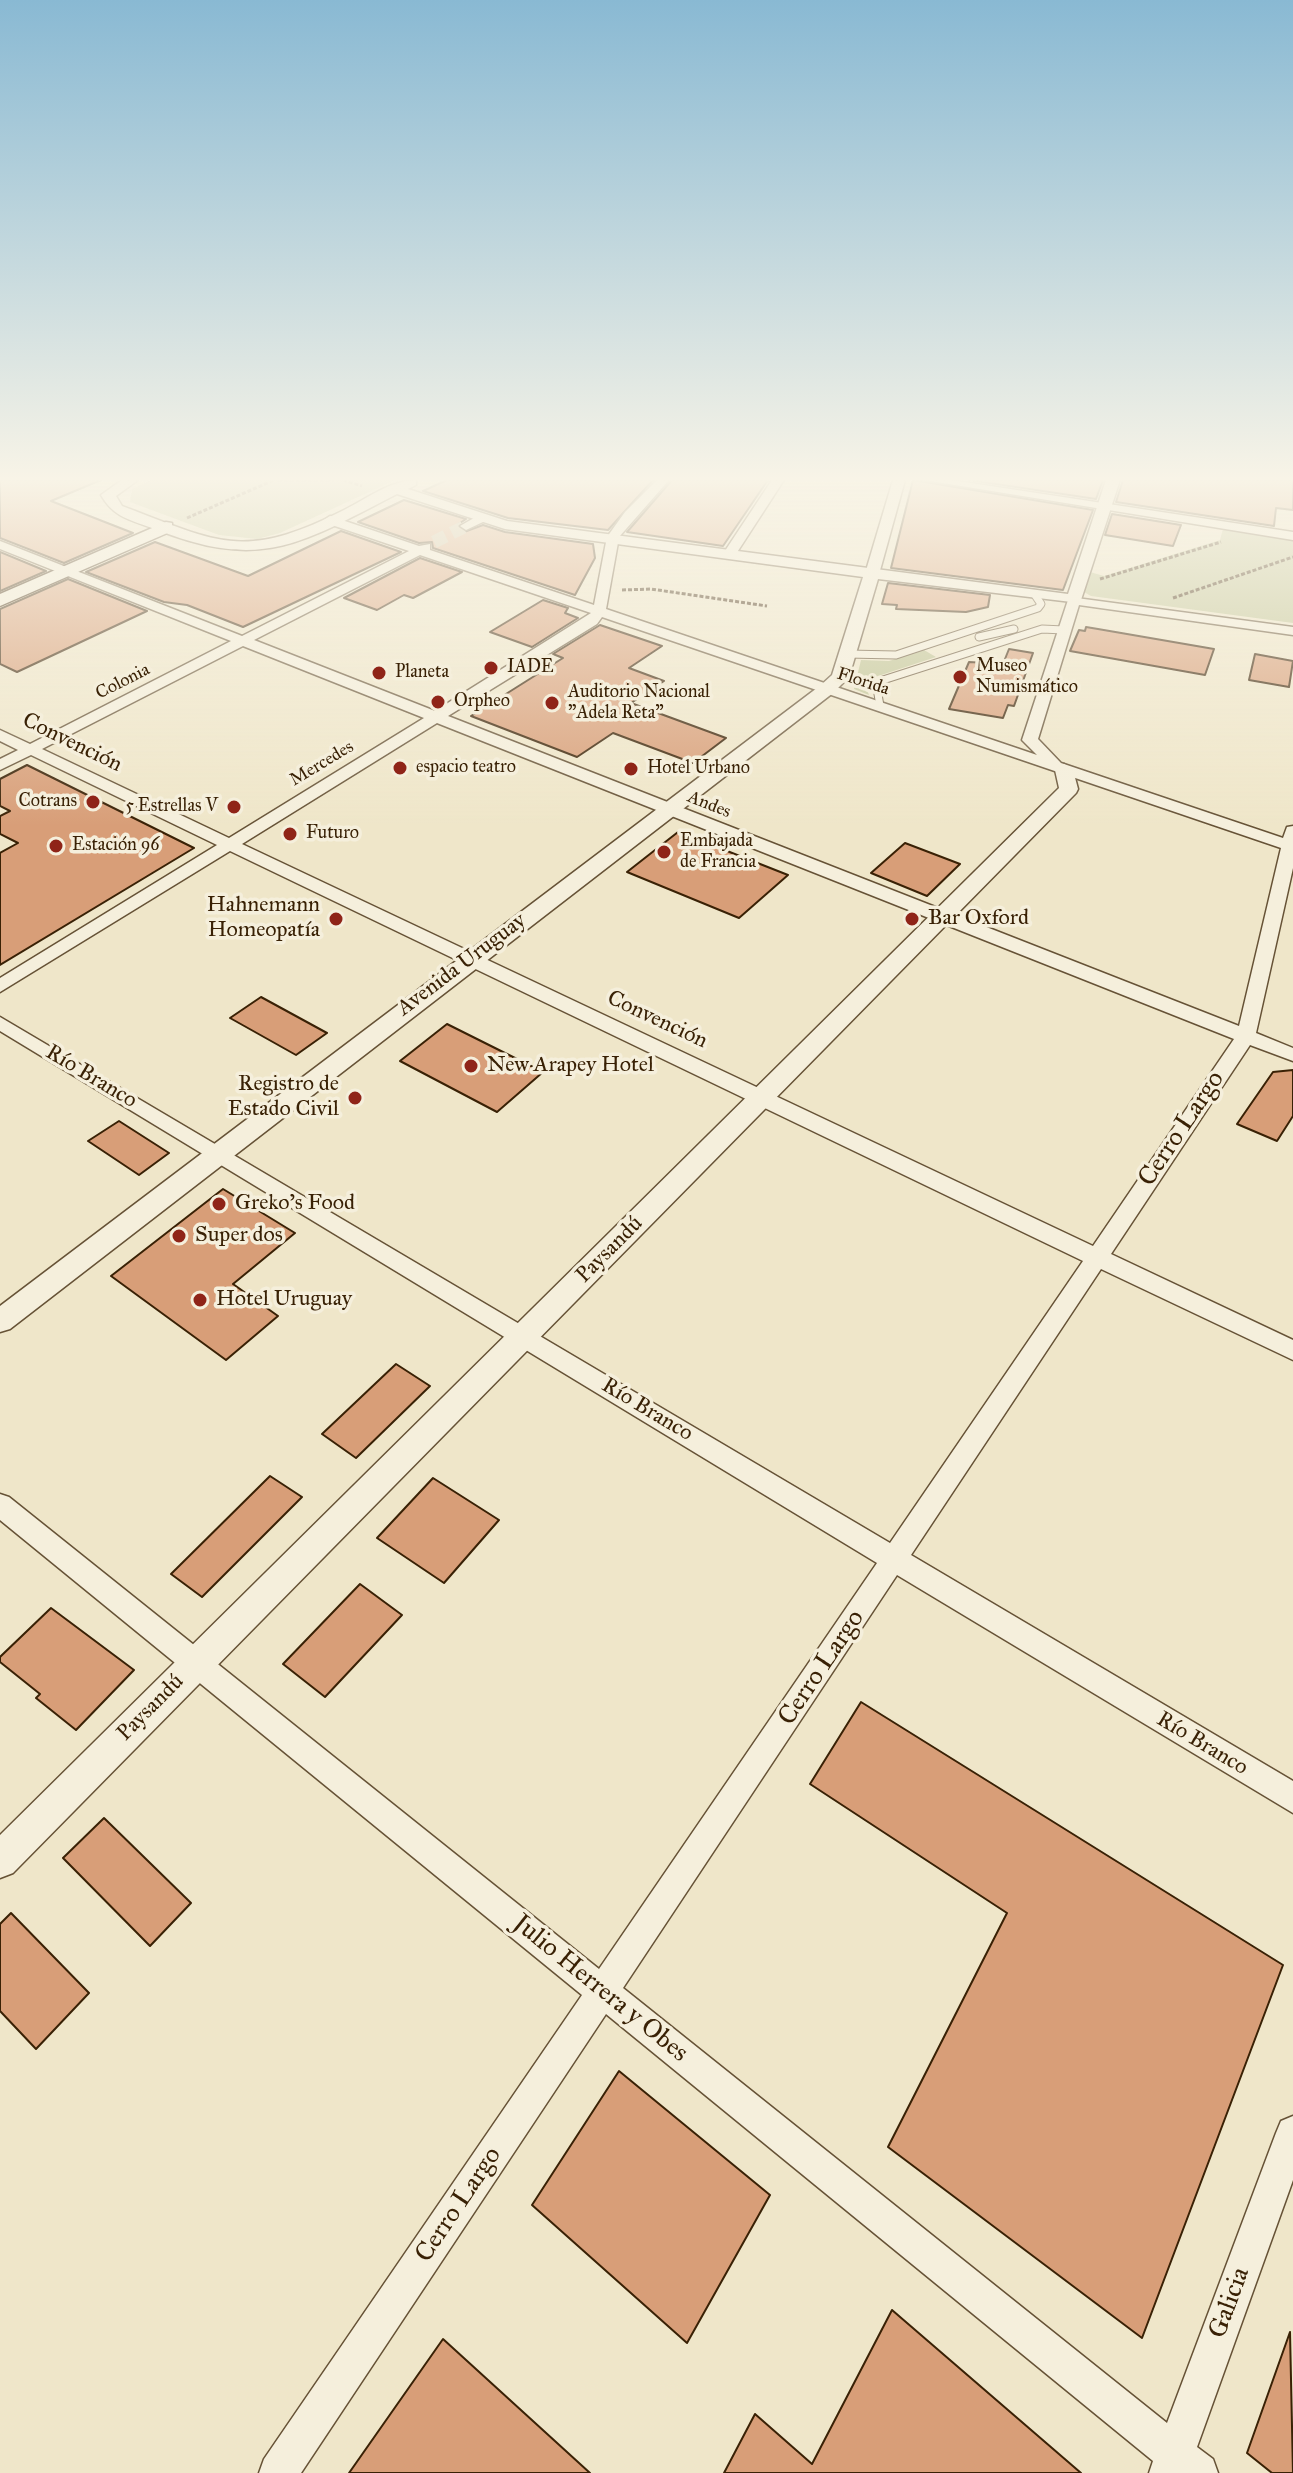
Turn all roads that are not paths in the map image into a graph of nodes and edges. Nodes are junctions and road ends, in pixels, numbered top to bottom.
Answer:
1 (128, 595) edge
2 (331, 595) edge
3 (549, 595) edge
4 (604, 595) edge
5 (865, 595) edge
6 (1035, 595) edge
7 (1075, 595) edge
8 (1081, 595) edge
9 (599, 613) junction
10 (1000, 621) junction
11 (1012, 627) junction
12 (1064, 630) junction
13 (1293, 631) edge
14 (960, 634) junction
15 (1025, 635) junction
16 (979, 637) dead end
17 (242, 641) junction
18 (983, 648) junction
19 (847, 654) junction
20 (827, 689) junction
21 (880, 706) junction
22 (436, 718) junction
23 (0, 735) edge
24 (30, 750) junction
25 (0, 765) edge
26 (1064, 770) junction
27 (666, 809) junction
28 (1292, 841) edge
29 (228, 844) junction
30 (941, 918) junction
31 (470, 959) junction
32 (0, 986) edge
33 (0, 1023) edge
34 (1246, 1036) junction
35 (1293, 1055) edge
36 (762, 1096) junction
37 (219, 1152) junction
38 (1096, 1256) junction
39 (0, 1321) edge
40 (525, 1336) junction
41 (1293, 1351) edge
42 (0, 1505) edge
43 (896, 1559) junction
44 (195, 1663) junction
45 (1293, 1798) edge
46 (0, 1860) edge
47 (603, 1991) junction
48 (1293, 2133) edge
49 (1181, 2466) edge
50 (278, 2473) edge

1 - 17 street, Andes
2 - 17 street, Colonia
3 - 9 street, Florida
4 - 9 street
5 - 19 street, Avenida Uruguay
6 - 10 lane
7 - 12 street
8 - 13 street
9 - 20 street, Florida
9 - 22 street, Mercedes
10 - 11 lane
10 - 14 lane
11 - 15 lane
11 - 16 lane
12 - 15 lane
12 - 26 street
14 - 18 lane
14 - 19 lane
15 - 18 lane
17 - 22 street, Andes
17 - 24 street, Colonia
18 - 21 lane
19 - 20 street, Avenida Uruguay
20 - 21 street, Florida
20 - 27 street, Avenida Uruguay
21 - 26 street, Florida
22 - 27 street, Andes
22 - 29 street, Mercedes
23 - 24 street, Convención
24 - 25 street, Colonia
24 - 29 street, Convención
26 - 28 street, Florida
26 - 30 street, Paysandú
27 - 30 street, Andes
27 - 31 street, Avenida Uruguay
28 - 34 street, Cerro Largo
29 - 31 street, Convención
29 - 32 street, Mercedes
30 - 34 street, Andes
30 - 36 street, Paysandú
31 - 36 street, Convención
31 - 37 street, Avenida Uruguay
33 - 37 street, Río Branco
34 - 35 street, Andes
34 - 38 street, Cerro Largo
36 - 38 street, Convención
36 - 40 street, Paysandú
37 - 39 street, Avenida Uruguay
37 - 40 street, Río Branco
38 - 41 street, Convención
38 - 43 street, Cerro Largo
40 - 43 street, Río Branco
40 - 44 street, Paysandú
42 - 44 street, Julio Herrera y Obes
43 - 45 street, Río Branco
43 - 47 street, Cerro Largo
44 - 46 street, Paysandú
44 - 47 street, Julio Herrera y Obes
47 - 49 street, Julio Herrera y Obes
47 - 50 street, Cerro Largo
48 - 49 street, Galicia

